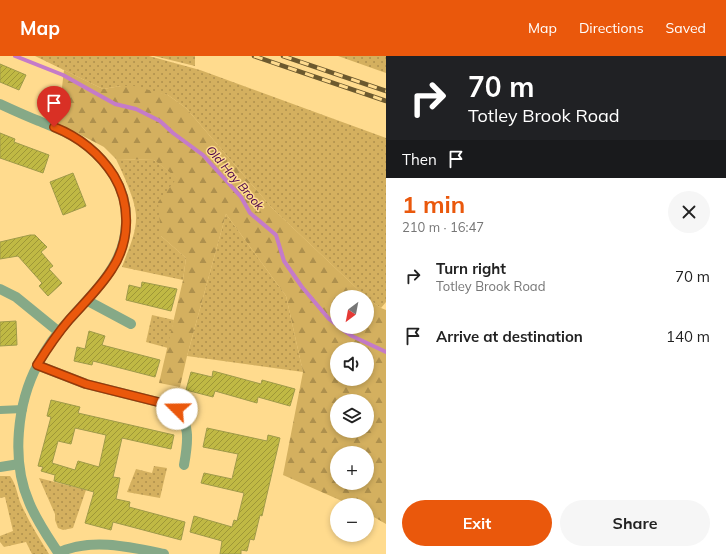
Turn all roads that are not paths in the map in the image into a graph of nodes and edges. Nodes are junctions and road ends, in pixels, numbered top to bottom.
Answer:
1 (0, 104) edge
2 (0, 290) edge
3 (88, 301) junction
4 (131, 324) dead end
5 (59, 332) junction
6 (37, 365) junction
7 (23, 409) junction
8 (0, 410) edge
9 (19, 464) junction
10 (184, 465) dead end
11 (0, 467) edge
12 (58, 553) edge
13 (164, 554) edge

1 - 3 street
2 - 5 street
3 - 4 street
3 - 5 street
5 - 6 street
6 - 7 street
6 - 10 street
7 - 8 lane
7 - 9 street
9 - 11 street
9 - 12 street
12 - 13 street

